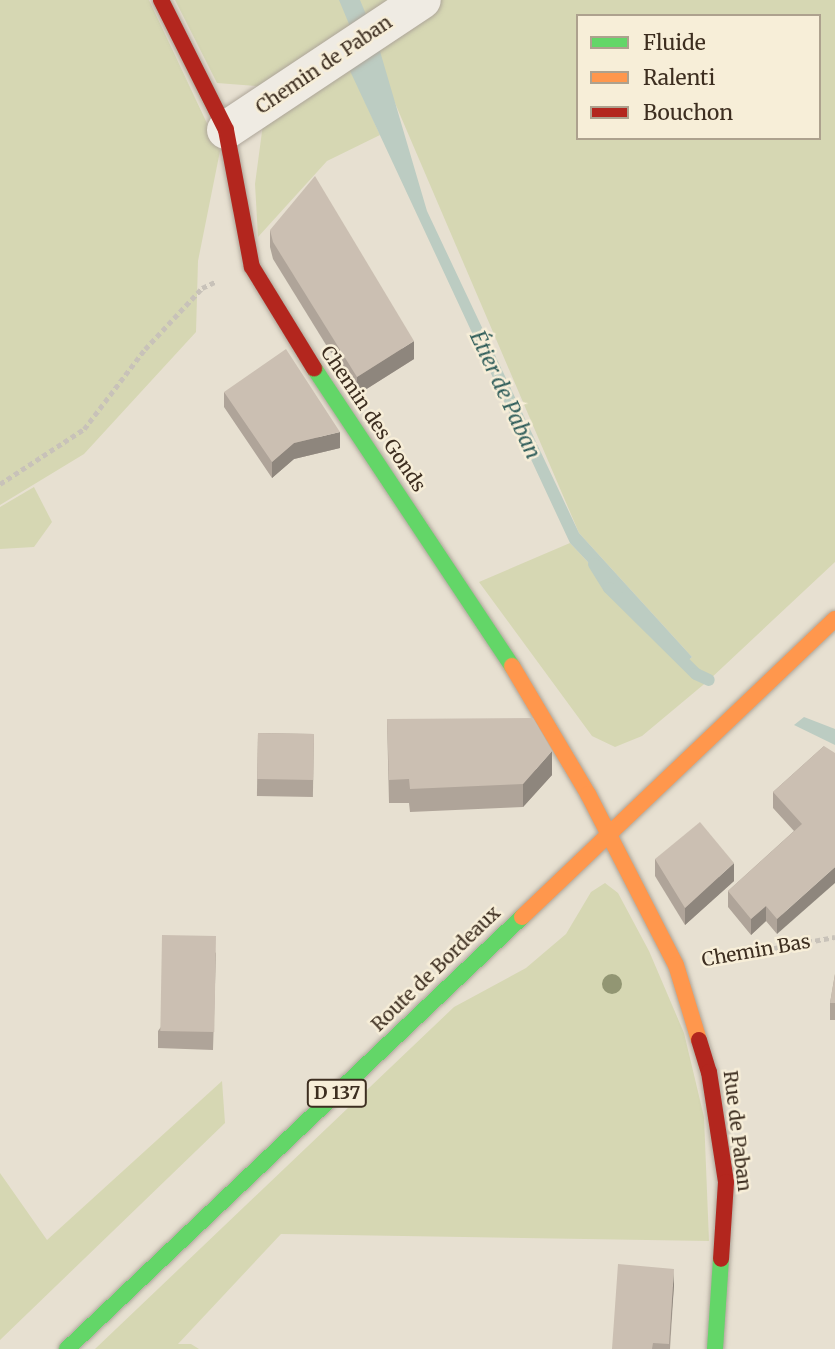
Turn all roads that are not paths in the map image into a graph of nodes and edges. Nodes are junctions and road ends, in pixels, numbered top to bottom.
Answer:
1 (161, 0) edge
2 (422, 0) edge
3 (226, 130) junction
4 (835, 619) edge
5 (606, 837) junction
6 (676, 965) joint
7 (67, 1349) edge
8 (715, 1349) edge

1 - 3 street, Chemin des Gonds
2 - 3 street, Chemin de Paban
3 - 5 street, Chemin des Gonds
4 - 5 street, Route de Bordeaux / D 137
5 - 6 street, Chemin des Gonds
5 - 7 street, Route de Bordeaux / D 137
6 - 8 street, Rue de Paban

